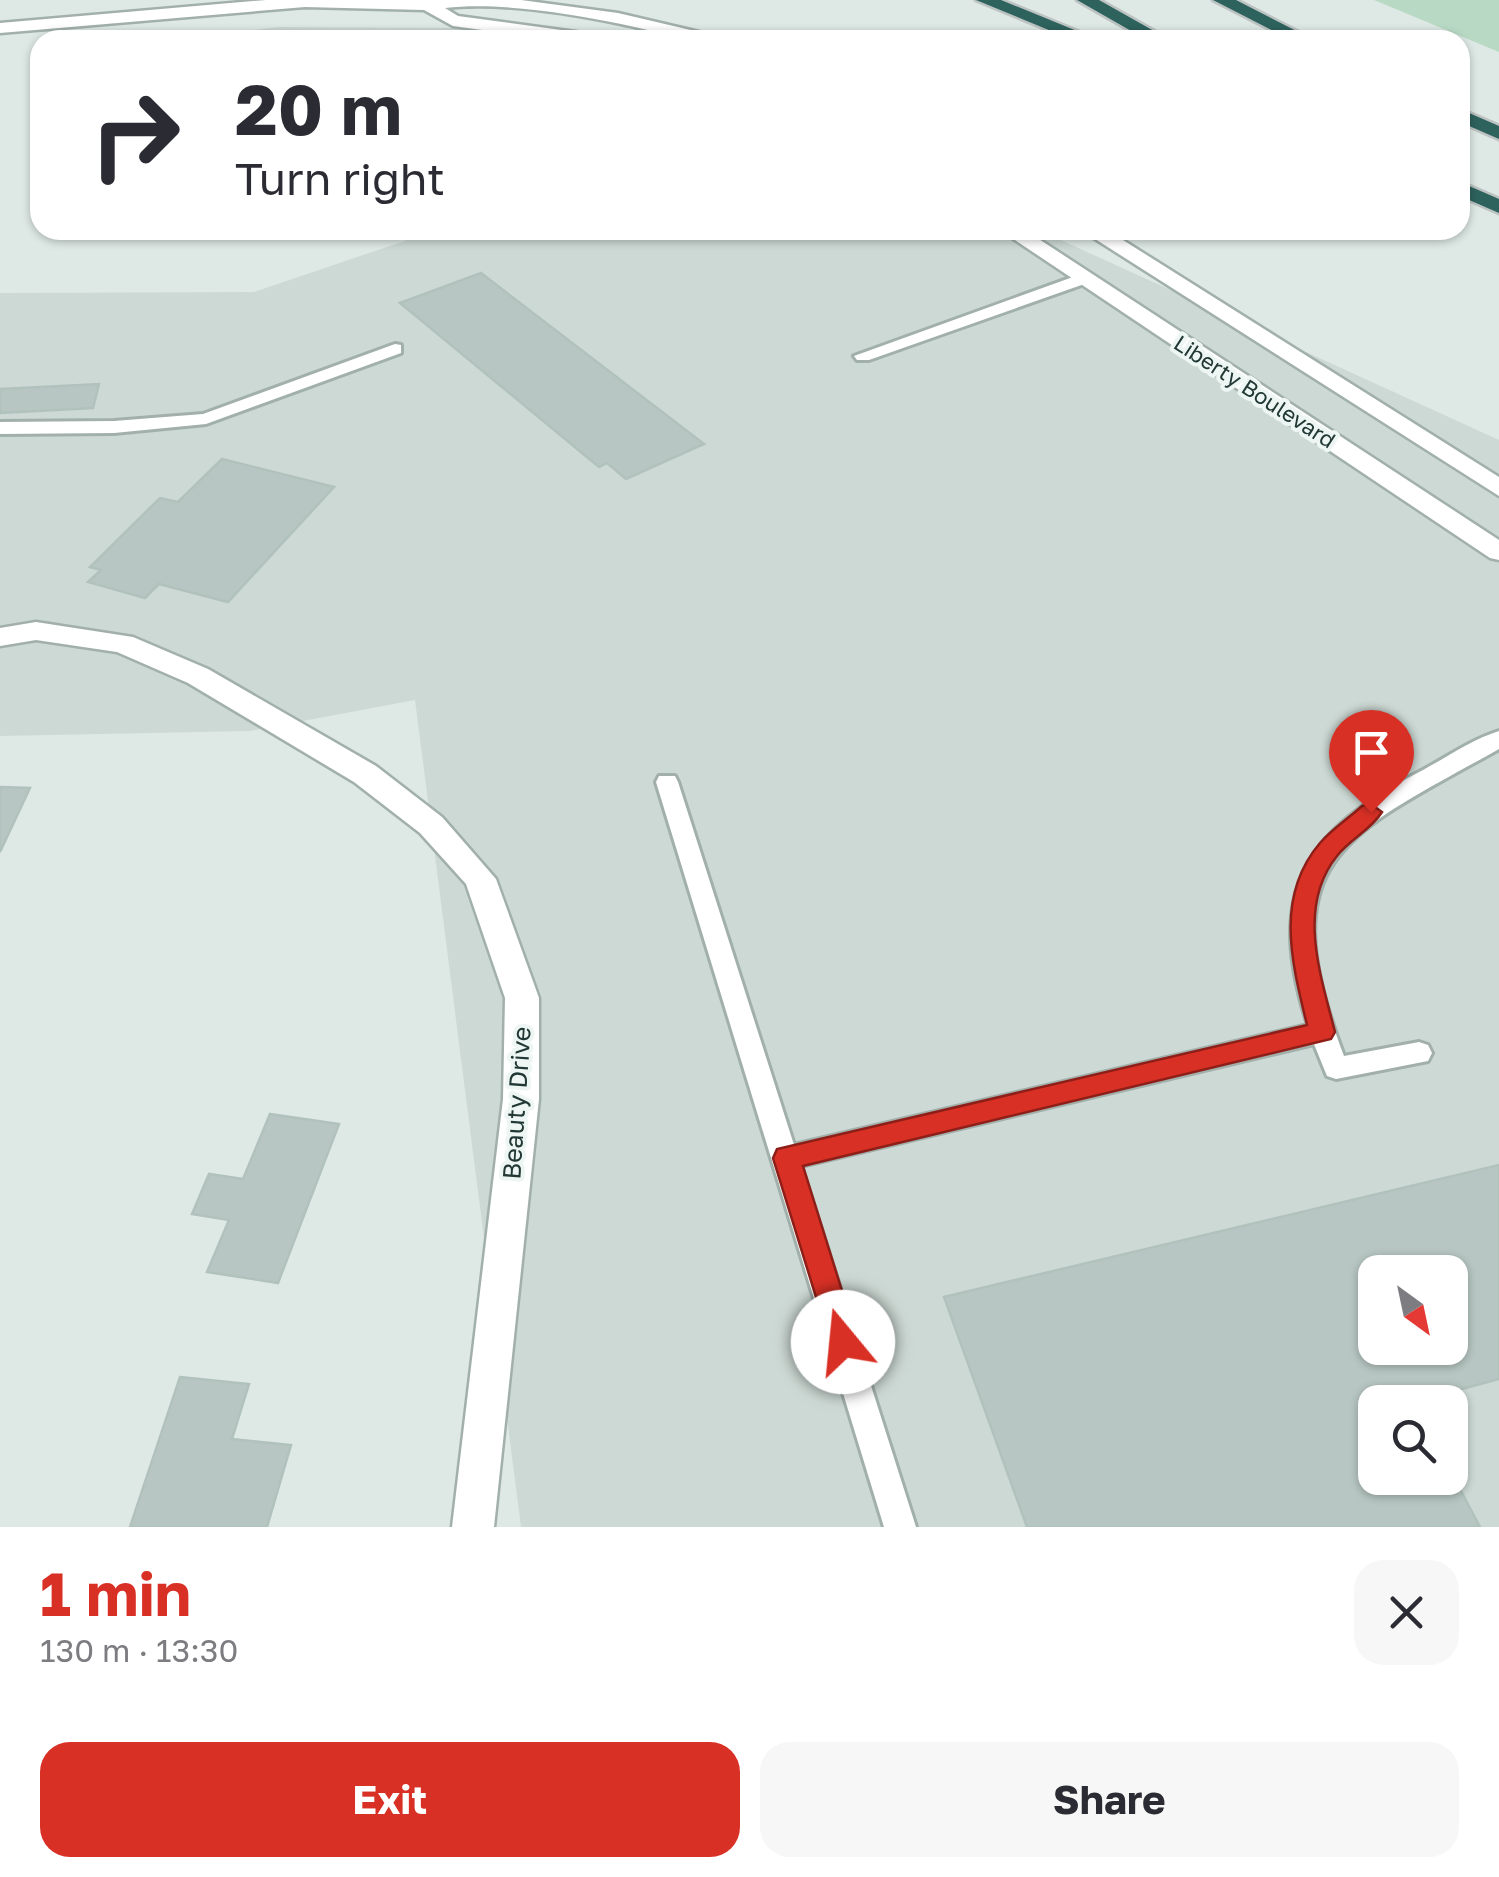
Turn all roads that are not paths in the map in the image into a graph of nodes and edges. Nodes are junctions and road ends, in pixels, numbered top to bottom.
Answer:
1 (468, 0) edge
2 (480, 0) edge
3 (985, 0) edge
4 (1086, 0) edge
5 (1222, 0) edge
6 (403, 2) edge
7 (428, 5) junction
8 (0, 28) edge
9 (522, 30) edge
10 (665, 30) edge
11 (1064, 30) edge
12 (1143, 30) edge
13 (1284, 30) edge
14 (1470, 120) edge
15 (1499, 134) edge
16 (1470, 193) edge
17 (1499, 208) edge
18 (1470, 213) edge
19 (1499, 226) edge
20 (1026, 240) edge
21 (1108, 240) edge
22 (1084, 278) junction
23 (395, 350) dead end
24 (863, 356) dead end
25 (0, 428) edge
26 (1499, 488) edge
27 (1499, 552) edge
28 (0, 637) edge
29 (1499, 739) edge
30 (667, 782) dead end
31 (1322, 1032) junction
32 (1419, 1053) dead end
33 (787, 1158) junction
34 (472, 1527) edge
35 (900, 1527) edge

1 - 7 street
2 - 10 street
3 - 11 highway
4 - 12 highway
5 - 13 highway
6 - 7 street
6 - 8 street
7 - 9 street
14 - 15 highway
16 - 17 highway
18 - 19 highway
20 - 22 street, Liberty Boulevard
21 - 26 street, Liberty Boulevard
22 - 24 lane
22 - 27 street, Liberty Boulevard
23 - 25 lane
28 - 34 street, Beauty Drive
29 - 31 lane
30 - 33 lane
31 - 32 lane
31 - 33 lane
33 - 35 lane

